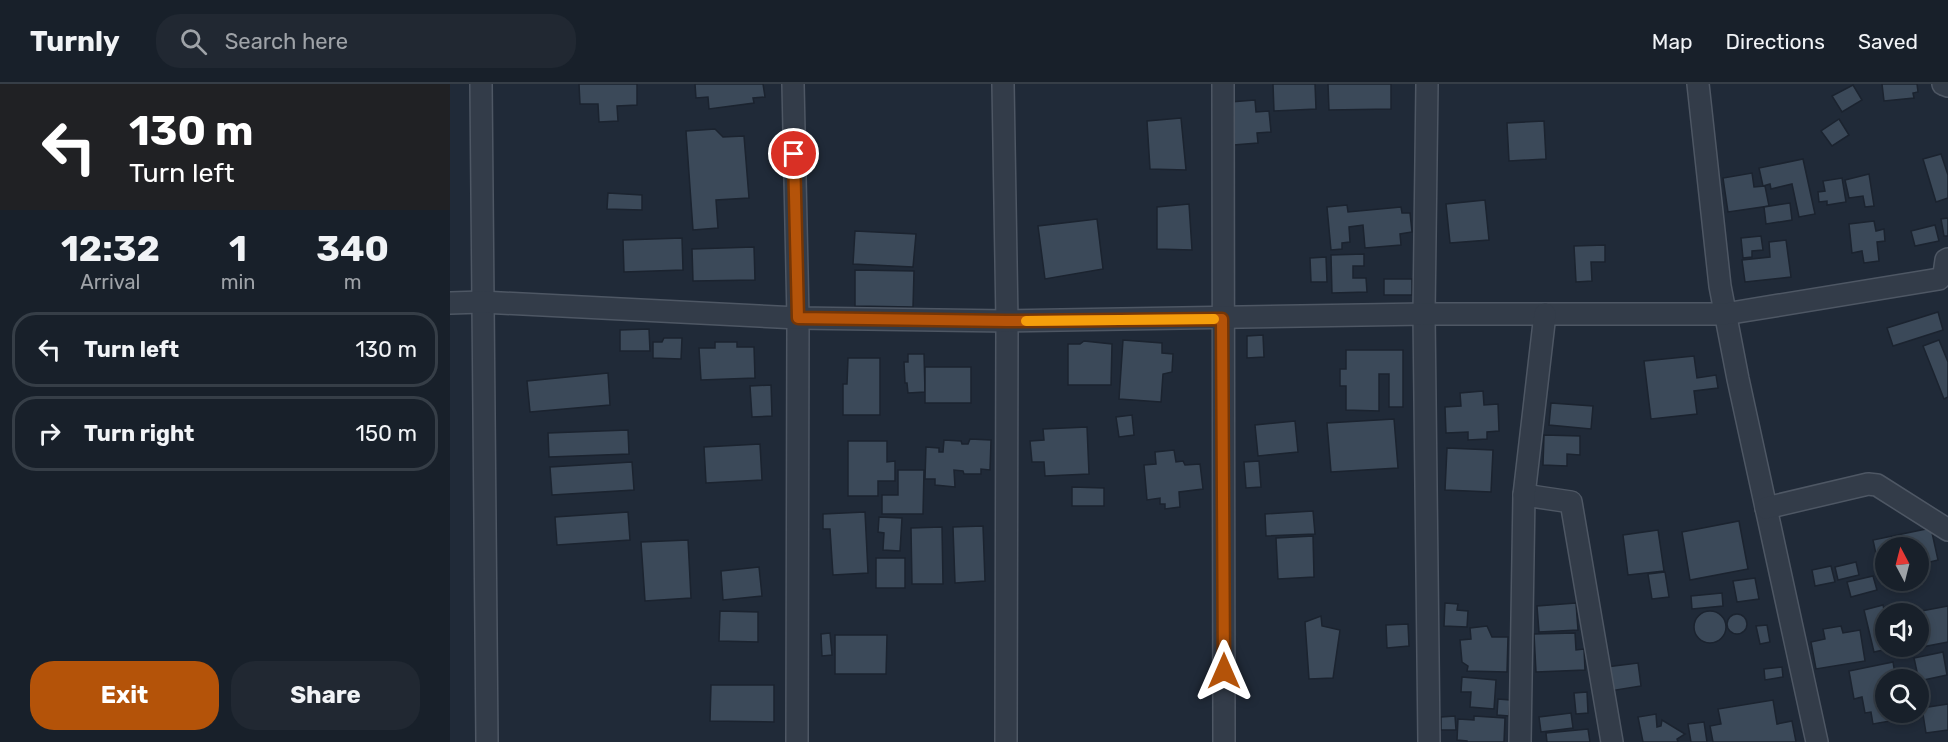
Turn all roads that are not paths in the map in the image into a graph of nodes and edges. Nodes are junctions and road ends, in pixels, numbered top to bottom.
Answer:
1 (481, 84) edge
2 (793, 84) edge
3 (1003, 84) edge
4 (1223, 84) edge
5 (1426, 84) edge
6 (1698, 84) edge
7 (1943, 84) edge
8 (1948, 86) edge
9 (1948, 259) edge
10 (482, 302) junction
11 (450, 303) edge
12 (1424, 314) junction
13 (1545, 314) junction
14 (1725, 314) junction
15 (798, 318) junction
16 (1222, 319) junction
17 (1006, 321) junction
18 (1524, 495) junction
19 (1766, 508) junction
20 (1948, 530) edge
21 (487, 742) edge
22 (797, 742) edge
23 (1006, 742) edge
24 (1224, 742) edge
25 (1428, 742) edge
26 (1520, 742) edge
27 (1612, 742) edge
28 (1817, 742) edge

1 - 10 street
2 - 15 street
3 - 17 street
4 - 16 street
5 - 12 street
6 - 14 street
7 - 8 street
9 - 14 street
10 - 11 street
10 - 15 street
10 - 21 street
12 - 13 street
12 - 16 street
12 - 25 street
13 - 14 street
13 - 18 street
14 - 19 street
15 - 17 street
15 - 22 street
16 - 17 street
16 - 24 street
17 - 23 street
18 - 26 street
18 - 27 street
19 - 20 street
19 - 28 street

